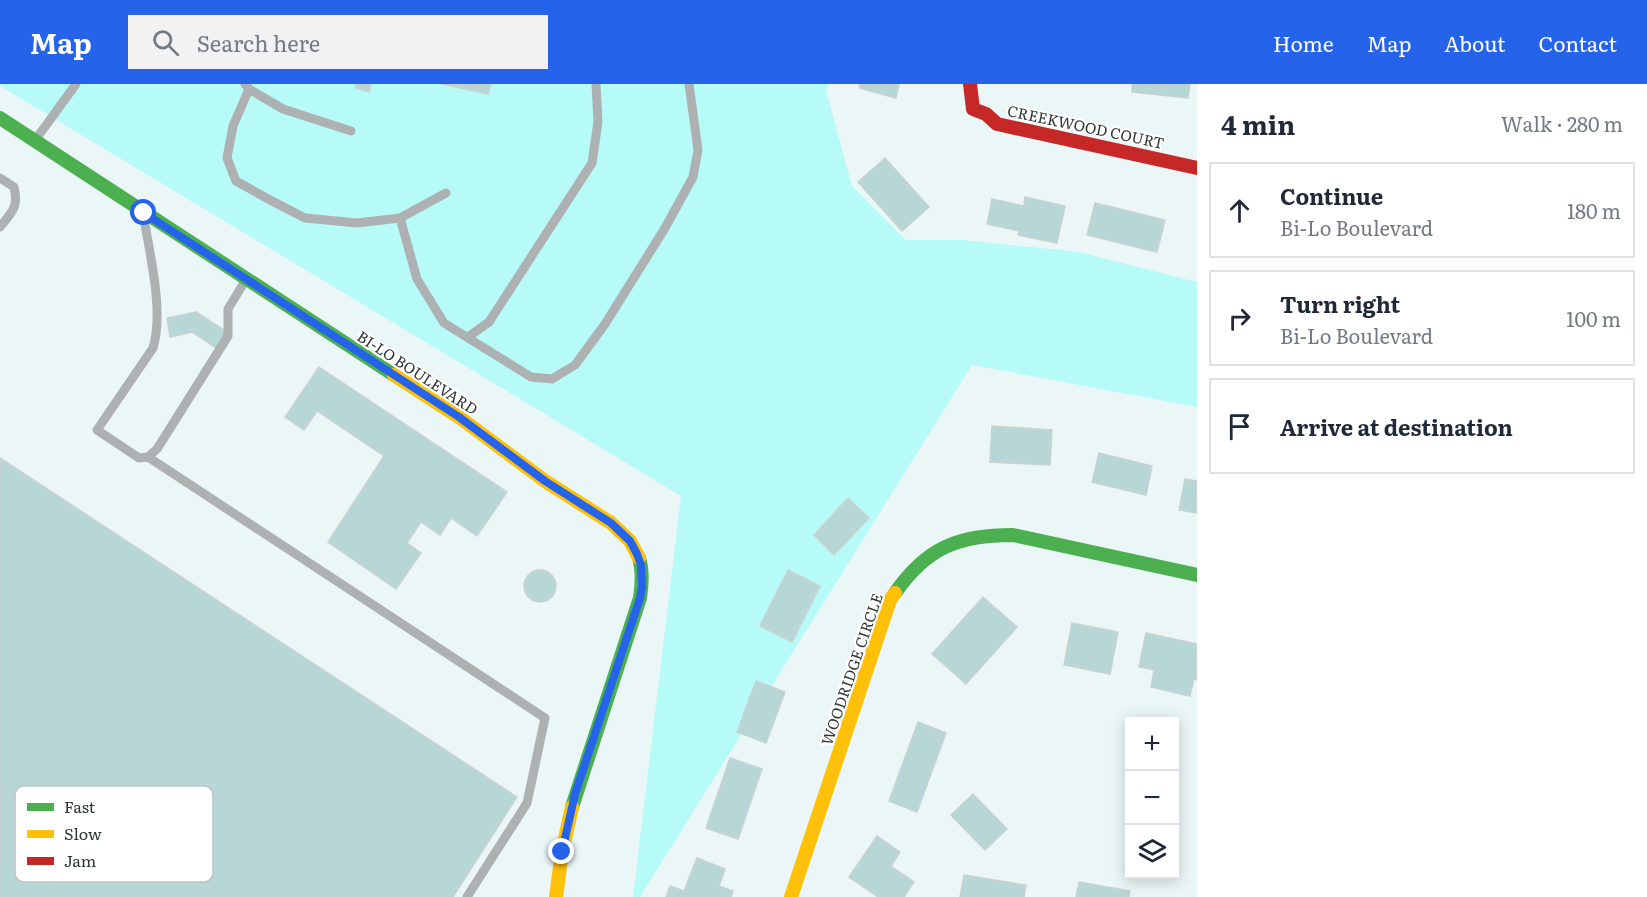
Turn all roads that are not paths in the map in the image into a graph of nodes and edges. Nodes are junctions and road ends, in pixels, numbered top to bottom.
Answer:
1 (76, 84) edge
2 (596, 84) edge
3 (689, 84) edge
4 (970, 84) edge
5 (247, 86) edge
6 (0, 118) edge
7 (351, 131) dead end
8 (35, 141) junction
9 (1197, 168) edge
10 (0, 178) edge
11 (446, 193) dead end
12 (144, 213) junction
13 (400, 218) junction
14 (0, 227) edge
15 (246, 280) junction
16 (468, 337) junction
17 (148, 457) junction
18 (1197, 575) edge
19 (467, 897) edge
20 (556, 897) edge
21 (791, 897) edge

1 - 8 lane
2 - 16 lane
3 - 16 lane
4 - 9 street, CREEKWOOD COURT
5 - 7 lane
5 - 13 lane
6 - 8 street, BI-LO BOULEVARD
8 - 12 street, BI-LO BOULEVARD
10 - 14 lane
11 - 13 lane
12 - 15 street, BI-LO BOULEVARD
12 - 17 lane
13 - 16 lane
15 - 17 lane
15 - 20 street, BI-LO BOULEVARD
17 - 19 lane
18 - 21 street, WOODRIDGE CIRCLE

